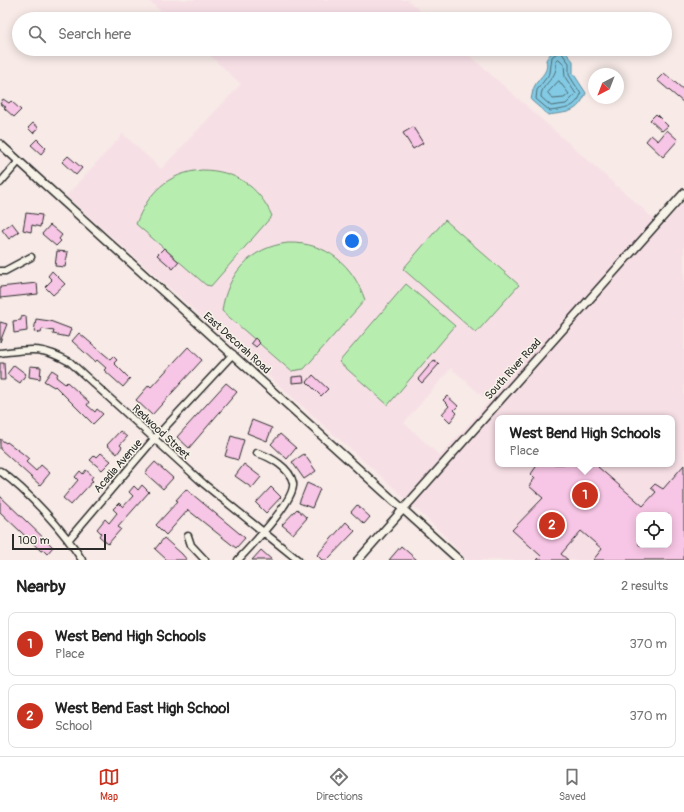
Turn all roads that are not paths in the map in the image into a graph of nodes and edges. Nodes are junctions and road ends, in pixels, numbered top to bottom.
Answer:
1 (0, 144) edge
2 (19, 161) junction
3 (0, 183) edge
4 (684, 193) edge
5 (31, 257) dead end
6 (0, 271) edge
7 (0, 353) edge
8 (232, 354) junction
9 (154, 439) junction
10 (257, 452) dead end
11 (0, 471) edge
12 (403, 509) junction
13 (263, 532) junction
14 (188, 536) dead end
15 (69, 539) junction
16 (82, 560) edge
17 (205, 560) edge
18 (238, 560) edge
19 (298, 560) edge
20 (358, 560) edge
21 (459, 560) edge

1 - 2 street, East Decorah Road
2 - 3 street
2 - 8 street, East Decorah Road
4 - 12 street, South River Road
5 - 6 street
7 - 9 street, Redwood Street
8 - 9 street, Acadia Avenue
8 - 12 street, East Decorah Road
9 - 13 street, Redwood Street
9 - 15 street, Acadia Avenue
10 - 13 street
11 - 15 street
12 - 20 street, South River Road
12 - 21 street, East Decorah Road
13 - 18 street
13 - 19 street, Redwood Street
14 - 17 street
15 - 16 street

